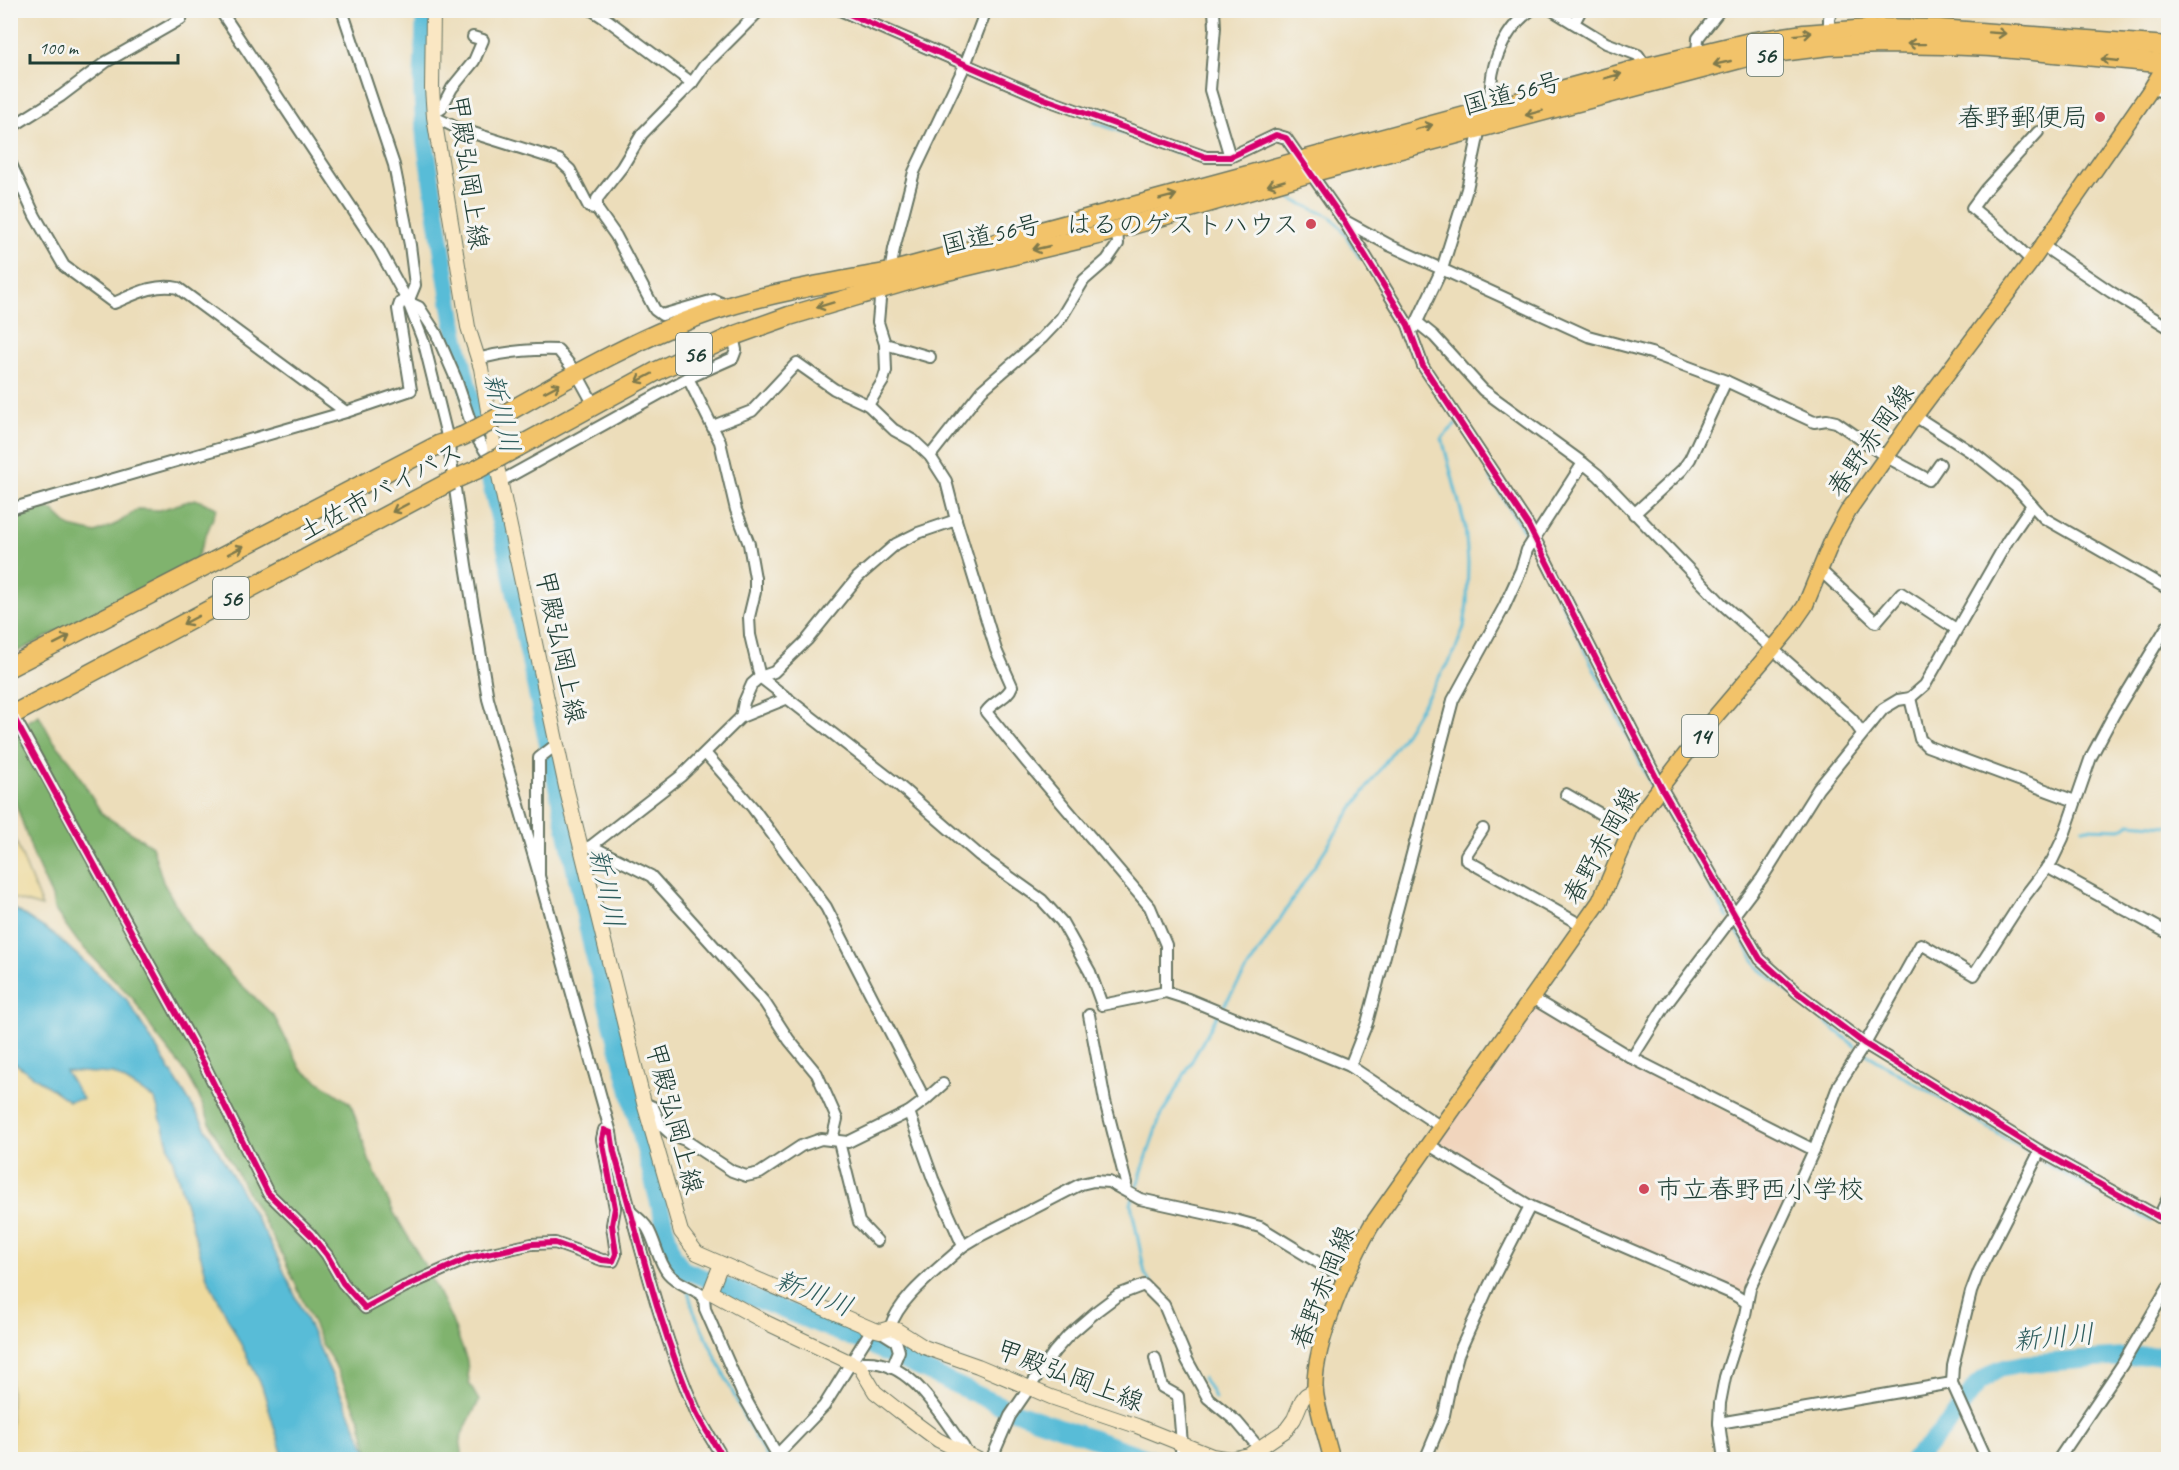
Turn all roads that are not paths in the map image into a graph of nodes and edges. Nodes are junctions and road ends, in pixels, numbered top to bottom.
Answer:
1 (183, 10) edge
2 (220, 10) edge
3 (342, 10) edge
4 (434, 10) edge
5 (592, 10) edge
6 (760, 10) edge
7 (840, 10) edge
8 (986, 10) edge
9 (1214, 10) edge
10 (1531, 10) edge
11 (1552, 10) edge
12 (1581, 10) edge
13 (1720, 10) edge
14 (1833, 10) edge
15 (612, 16) edge
16 (1574, 23) junction
17 (473, 37) dead end
18 (1829, 39) junction
19 (1697, 55) junction
20 (2168, 55) edge
21 (1496, 60) junction
22 (965, 64) junction
23 (1646, 67) junction
24 (692, 83) junction
25 (2151, 88) junction
26 (1484, 92) tunnel mouth
27 (2169, 93) edge
28 (1492, 109) junction
29 (434, 115) junction
30 (10, 128) edge
31 (1476, 129) junction
32 (2038, 132) dead end
33 (1470, 149) dead end
34 (1230, 157) junction
35 (10, 162) edge
36 (1306, 167) junction
37 (1467, 189) junction
38 (597, 209) junction
39 (1344, 221) junction
40 (1118, 229) junction
41 (2042, 245) junction
42 (2032, 261) junction
43 (1442, 269) junction
44 (890, 272) junction
45 (881, 288) junction
46 (408, 302) junction
47 (725, 308) junction
48 (1418, 323) junction
49 (2169, 327) edge
50 (1411, 334) junction
51 (733, 336) junction
52 (885, 344) junction
53 (930, 357) dead end
54 (477, 359) junction
55 (577, 374) junction
56 (688, 378) junction
57 (1726, 381) junction
58 (594, 405) junction
59 (868, 405) junction
60 (346, 412) junction
61 (1915, 416) junction
62 (713, 426) junction
63 (450, 440) junction
64 (930, 456) junction
65 (1885, 456) junction
66 (1583, 463) junction
67 (1940, 464) dead end
68 (500, 476) junction
69 (453, 480) junction
70 (2032, 505) junction
71 (10, 509) edge
72 (1634, 514) junction
73 (956, 520) junction
74 (1534, 540) junction
75 (1820, 570) junction
76 (2169, 589) edge
77 (2169, 625) edge
78 (1956, 629) junction
79 (1773, 649) junction
80 (10, 667) edge
81 (760, 677) junction
82 (788, 698) junction
83 (1910, 698) junction
84 (10, 711) edge
85 (10, 716) edge
86 (741, 717) junction
87 (1863, 733) junction
88 (557, 744) junction
89 (705, 753) junction
90 (1661, 787) junction
91 (1566, 794) dead end
92 (2075, 801) junction
93 (1483, 829) dead end
94 (1630, 831) junction
95 (586, 847) junction
96 (2047, 867) junction
97 (539, 874) junction
98 (1734, 916) junction
99 (1583, 926) junction
100 (2169, 933) edge
101 (1166, 992) junction
102 (1532, 998) junction
103 (1089, 1015) dead end
104 (1865, 1044) junction
105 (1632, 1058) junction
106 (1350, 1066) junction
107 (943, 1084) dead end
108 (925, 1100) junction
109 (644, 1103) junction
110 (909, 1112) junction
111 (1441, 1127) junction
112 (611, 1133) junction
113 (836, 1141) junction
114 (1429, 1144) junction
115 (1814, 1150) junction
116 (2040, 1151) junction
117 (1127, 1192) junction
118 (2169, 1198) edge
119 (1530, 1206) junction
120 (631, 1212) junction
121 (2164, 1218) edge
122 (877, 1241) dead end
123 (963, 1246) junction
124 (722, 1264) junction
125 (1345, 1279) junction
126 (2169, 1287) edge
127 (707, 1294) junction
128 (1746, 1302) junction
129 (873, 1335) junction
130 (1155, 1358) dead end
131 (895, 1360) junction
132 (856, 1364) junction
133 (1952, 1383) junction
134 (1030, 1387) junction
135 (1315, 1389) junction
136 (1719, 1423) junction
137 (1182, 1444) junction
138 (1262, 1446) junction
139 (778, 1457) edge
140 (973, 1457) edge
141 (724, 1460) edge
142 (991, 1460) edge
143 (1180, 1460) edge
144 (1332, 1460) edge
145 (1425, 1460) edge
146 (1724, 1460) edge
147 (1986, 1460) edge
148 (2058, 1460) edge

1 - 30 street
2 - 46 street
3 - 46 street
4 - 29 main road, 甲殿弘岡上線
5 - 15 street
6 - 24 street
7 - 22 street
8 - 22 street
9 - 34 street
10 - 21 street
11 - 16 street
12 - 16 street
13 - 19 street
14 - 18 street
15 - 24 street
16 - 23 street
17 - 29 street
19 -> 18 highway, 国道56号 / 56
18 - 20 highway, 国道56号 / 56
18 -> 31 highway, 国道56号 / 56
19 - 23 highway, 国道56号 / 56
20 - 25 main road, 春野赤岡線 / 14
21 - 26 street
21 - 28 street
22 - 34 street
22 - 44 street
28 -> 23 highway, 国道56号 / 56
24 - 38 street
25 - 27 street
25 - 41 main road, 春野赤岡線 / 14
36 -> 28 highway, 国道56号 / 56
29 - 38 street
29 - 54 main road, 甲殿弘岡上線
31 - 36 highway, 国道56号 / 56
31 - 37 street
32 - 42 street
33 - 37 street
34 - 36 street
35 - 60 street
36 - 39 street
36 -> 40 highway, 国道56号 / 56
44 -> 36 highway, 国道56号 / 56
37 - 43 street
38 - 47 street
39 - 43 street
39 - 50 street
40 -> 45 highway, 国道56号 / 56
40 - 64 street
41 - 42 main road, 春野赤岡線 / 14
41 - 49 street
42 - 61 main road, 春野赤岡線 / 14
43 - 48 street
43 - 57 street
44 - 45 street
44 - 47 highway, 土佐市バイパス / 56
45 -> 51 highway, 土佐市バイパス / 56
45 - 52 street
46 - 60 street
46 - 63 street
46 - 68 street
47 - 55 highway, 土佐市バイパス / 56
48 - 50 street
48 - 66 street
50 - 74 street
51 - 56 street
51 -> 58 highway, 土佐市バイパス / 56
52 - 53 street
52 - 59 street
54 - 55 street
54 - 68 main road, 甲殿弘岡上線
55 - 58 street
63 -> 55 highway, 土佐市バイパス / 56, bridge
56 - 62 street
56 - 68 street
57 - 65 street
57 - 72 street
58 - 69 highway, 土佐市バイパス / 56, bridge
59 - 62 street
59 - 64 street
60 - 71 street
61 - 65 main road, 春野赤岡線 / 14
61 - 70 street
62 - 81 street
63 - 69 street
80 -> 63 highway, 土佐市バイパス / 56
64 - 73 street
65 - 67 street
65 - 75 main road, 春野赤岡線 / 14
66 - 72 street
66 - 74 street
68 - 88 main road, 甲殿弘岡上線
69 -> 85 highway, 土佐市バイパス / 56, bridge
69 - 97 street
70 - 76 street
70 - 78 street
72 - 79 street
73 - 81 street
73 - 101 street
74 - 90 street
74 - 106 street
75 - 78 street
75 - 79 main road, 春野赤岡線 / 14
77 - 92 street
78 - 83 street
79 - 87 street
79 - 90 main road, 春野赤岡線 / 14
81 - 82 street
81 - 86 street
82 - 86 street
82 - 101 street
83 - 87 street
83 - 92 street
84 - 112 street
86 - 89 street
87 - 98 street
88 - 95 main road, 甲殿弘岡上線
88 - 97 street
89 - 95 street
89 - 108 street
90 - 94 main road, 春野赤岡線 / 14
90 - 98 street
91 - 94 street
92 - 96 street
93 - 99 street
94 - 99 main road, 春野赤岡線 / 14
95 - 109 main road, 甲殿弘岡上線
95 - 113 street
96 - 100 street
96 - 104 street
97 - 112 street
98 - 104 street
98 - 105 street
99 - 102 main road, 春野赤岡線 / 14
101 - 106 street
102 - 105 street
102 - 111 main road, 春野赤岡線 / 14
103 - 117 street
104 - 115 street
104 - 116 street
105 - 115 street
106 - 111 street
107 - 108 street
108 - 110 street
109 - 113 street
109 - 124 main road, 甲殿弘岡上線
110 - 113 street
110 - 123 street
111 - 114 main road, 春野赤岡線 / 14
112 - 120 street
113 - 122 street
114 - 119 street
114 - 125 main road, 春野赤岡線 / 14
115 - 128 street
116 - 121 street
116 - 133 street
117 - 123 street
117 - 125 street
118 - 121 street
119 - 128 street
119 - 145 street
120 - 127 street
120 - 141 street
123 - 129 street
124 - 127 main road
124 - 129 main road, 甲殿弘岡上線
125 - 135 main road, 春野赤岡線 / 14
126 - 148 street
127 - 132 main road
127 - 139 street
128 - 136 street
129 - 131 street
129 - 132 street
129 - 134 main road, 甲殿弘岡上線
130 - 137 street
131 - 132 street
131 - 140 street
132 - 139 street
132 - 140 main road
133 - 136 street
133 - 147 street
134 - 137 main road, 甲殿弘岡上線
134 - 138 street
134 - 142 street
135 - 138 main road, 甲殿弘岡上線
135 - 144 main road, 春野赤岡線 / 14
136 - 146 street
137 - 138 main road, 甲殿弘岡上線
137 - 143 street

